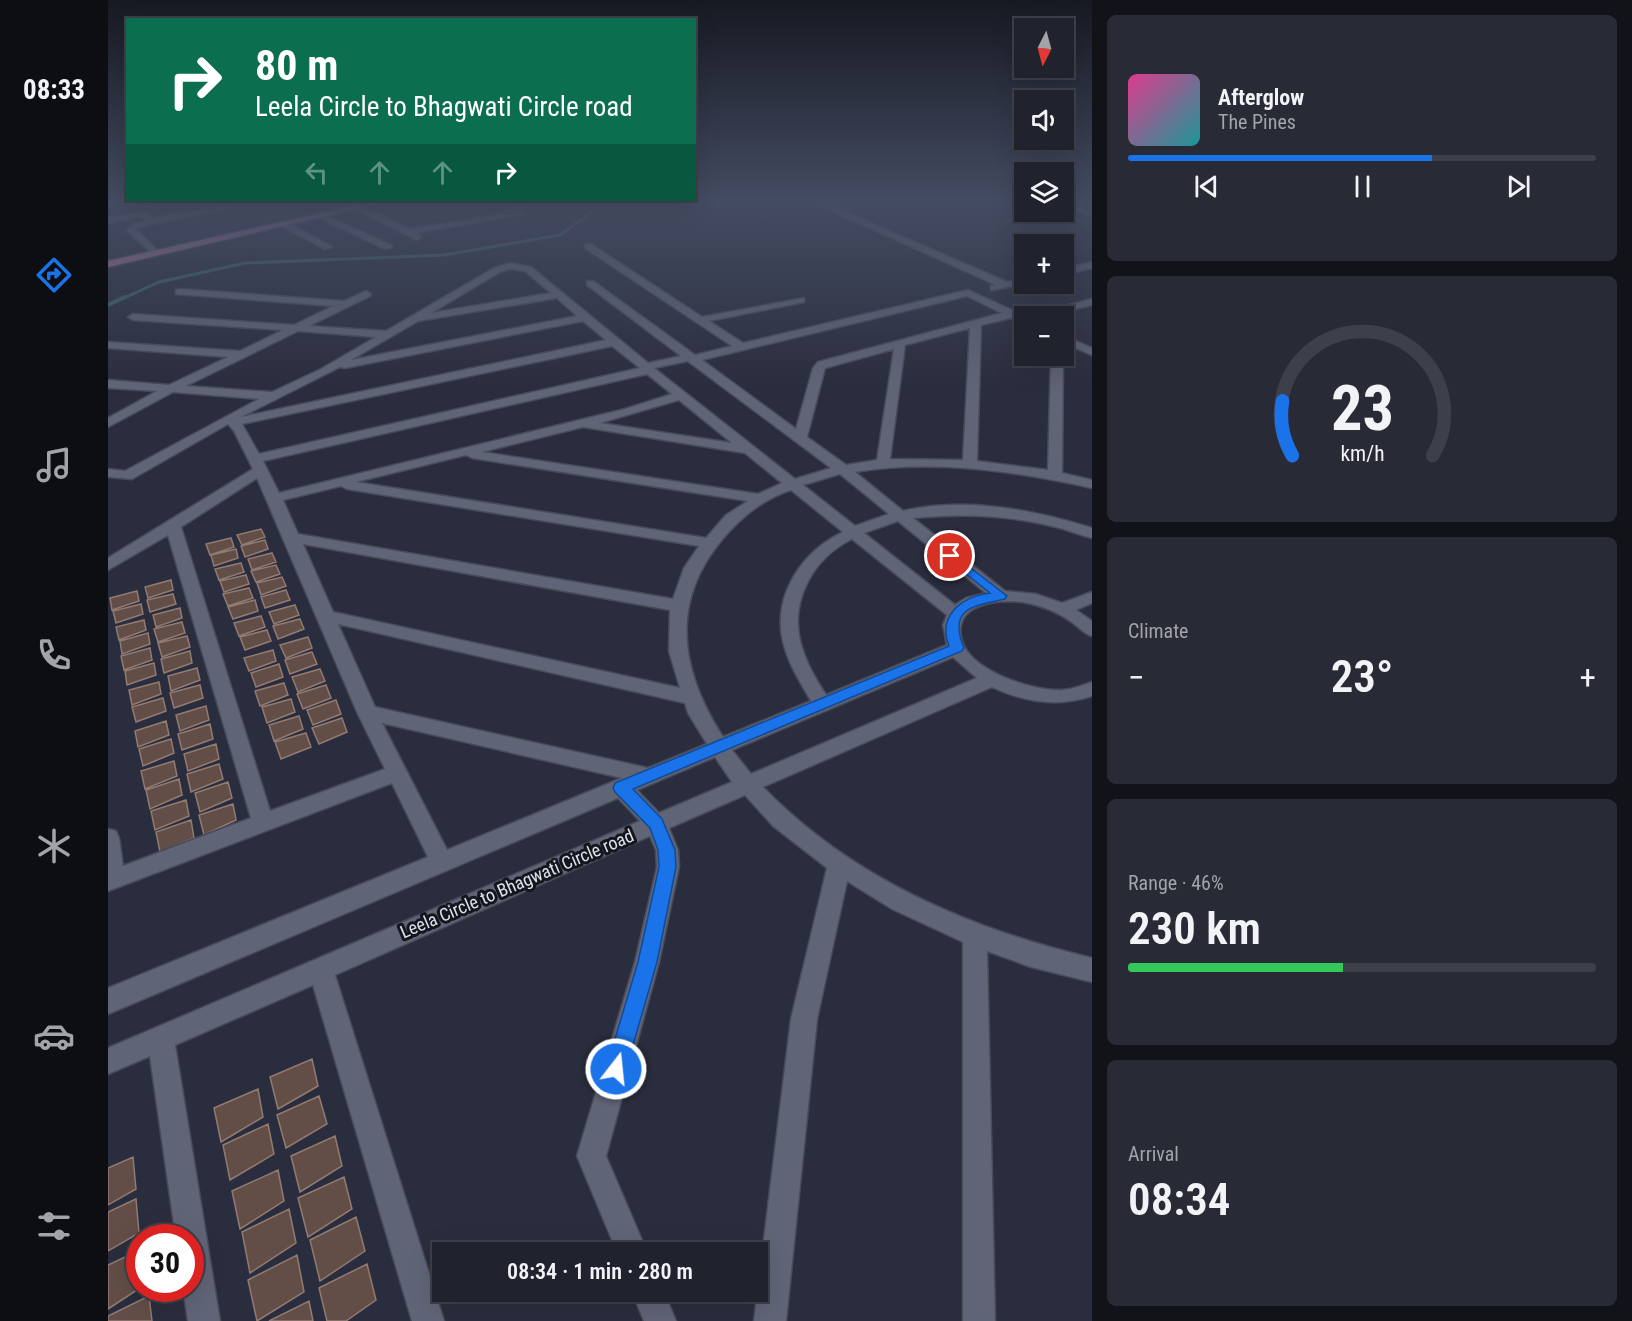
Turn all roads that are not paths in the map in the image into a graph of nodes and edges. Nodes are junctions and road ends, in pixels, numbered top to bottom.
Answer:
1 (615, 264) edge
2 (956, 264) edge
3 (1092, 265) edge
4 (1074, 270) edge
5 (590, 283) dead end
6 (1014, 283) edge
7 (1005, 285) junction
8 (180, 292) dead end
9 (968, 293) junction
10 (366, 294) dead end
11 (559, 295) junction
12 (800, 300) dead end
13 (1092, 302) edge
14 (346, 304) junction
15 (1074, 306) edge
16 (1014, 314) edge
17 (133, 316) dead end
18 (585, 318) junction
19 (1014, 319) edge
20 (410, 320) junction
21 (701, 320) junction
22 (976, 324) junction
23 (297, 328) junction
24 (387, 334) junction
25 (614, 342) junction
26 (1092, 342) edge
27 (900, 343) junction
28 (1074, 344) edge
29 (108, 345) edge
30 (1078, 346) junction
31 (741, 347) junction
32 (1092, 352) edge
33 (242, 354) junction
34 (691, 358) junction
35 (1057, 366) edge
36 (330, 368) junction
37 (647, 369) junction
38 (108, 384) edge
39 (168, 390) junction
40 (681, 395) junction
41 (273, 396) junction
42 (231, 421) junction
43 (108, 423) edge
44 (579, 424) junction
45 (800, 438) junction
46 (749, 449) junction
47 (464, 452) junction
48 (970, 462) junction
49 (883, 463) junction
50 (257, 464) junction
51 (842, 469) junction
52 (108, 473) edge
53 (1055, 474) junction
54 (127, 476) junction
55 (793, 483) junction
56 (336, 484) junction
57 (1092, 484) edge
58 (108, 487) edge
59 (274, 498) junction
60 (760, 499) junction
61 (900, 515) junction
62 (173, 526) junction
63 (852, 531) junction
64 (1092, 533) edge
65 (293, 538) junction
66 (707, 543) junction
67 (108, 565) edge
68 (1001, 596) junction
69 (1092, 597) edge
70 (678, 606) junction
71 (1062, 609) junction
72 (956, 614) junction
73 (327, 616) junction
74 (1090, 626) edge
75 (957, 648) junction
76 (992, 679) junction
77 (1092, 690) edge
78 (690, 697) junction
79 (822, 704) junction
80 (367, 712) junction
81 (717, 748) junction
82 (397, 773) junction
83 (649, 776) junction
84 (747, 785) junction
85 (621, 788) junction
86 (263, 823) junction
87 (656, 824) junction
88 (108, 838) edge
89 (442, 862) junction
90 (839, 865) junction
91 (111, 880) edge
92 (975, 937) junction
93 (321, 969) junction
94 (1092, 970) edge
95 (108, 1001) edge
96 (161, 1038) junction
97 (108, 1061) edge
98 (628, 1242) edge
99 (652, 1302) edge
100 (204, 1321) edge
101 (428, 1321) edge
102 (660, 1321) edge
103 (770, 1321) edge
104 (979, 1321) edge

1 - 21 street
2 - 7 street
3 - 4 street
5 - 34 street
6 - 7 street
7 - 9 street
8 - 14 street
9 - 16 street
9 - 31 street
10 - 14 street
11 - 18 street
11 - 20 street
11 - 20 street
12 - 21 street
13 - 15 street
14 - 23 street
17 - 23 street
18 - 25 street
18 - 36 street
19 - 22 street
20 - 24 street
21 - 31 street
22 - 27 street
22 - 48 street
23 - 24 street
23 - 33 street
24 - 36 street
25 - 37 street
25 - 42 street
26 - 30 street
27 - 45 street
27 - 49 street
28 - 30 street
29 - 33 street
30 - 32 street
31 - 34 street
33 - 39 street
34 - 37 street
34 - 45 street
35 - 53 street
36 - 41 street
37 - 40 street
37 - 50 street
38 - 39 street
39 - 41 street
39 - 43 street
40 - 44 street
40 - 46 street
41 - 42 street
42 - 50 street
42 - 54 street
44 - 46 street
44 - 47 street
45 - 51 street
46 - 55 street
47 - 56 street
47 - 60 street
48 - 49 street
48 - 53 street
49 - 51 street
50 - 59 street
50 - 62 street
51 - 55 street
51 - 61 street
52 - 54 street
53 - 57 street
54 - 58 street
55 - 60 street
55 - 63 street
56 - 59 street
56 - 66 street
59 - 65 street
60 - 66 street
61 - 63 street
61 - 64 street
61 - 68 street
62 - 67 street
62 - 86 street
63 - 72 street
63 - 79 street
65 - 70 street
65 - 73 street
66 - 70 street
68 - 71 street
68 - 72 street
69 - 71 street
70 - 78 street
71 - 74 street
72 - 75 street
73 - 78 street
73 - 80 street
75 - 76 street
75 - 79 street
76 - 77 street
76 - 84 street, Leela Circle to Bhagwati Circle road
78 - 81 street
79 - 81 street
80 - 82 street
80 - 83 street
81 - 83 street
81 - 84 street
82 - 86 street
82 - 89 street
83 - 85 street
84 - 87 street, Leela Circle to Bhagwati Circle road
84 - 90 street
85 - 87 street
85 - 89 street
86 - 91 street
87 - 93 street, Leela Circle to Bhagwati Circle road
87 - 98 street
88 - 91 street
89 - 95 street
90 - 92 street
90 - 103 street
92 - 94 street
92 - 104 street
93 - 96 street, Leela Circle to Bhagwati Circle road
93 - 101 street
96 - 97 street, Leela Circle to Bhagwati Circle road
96 - 100 street
99 - 102 street

